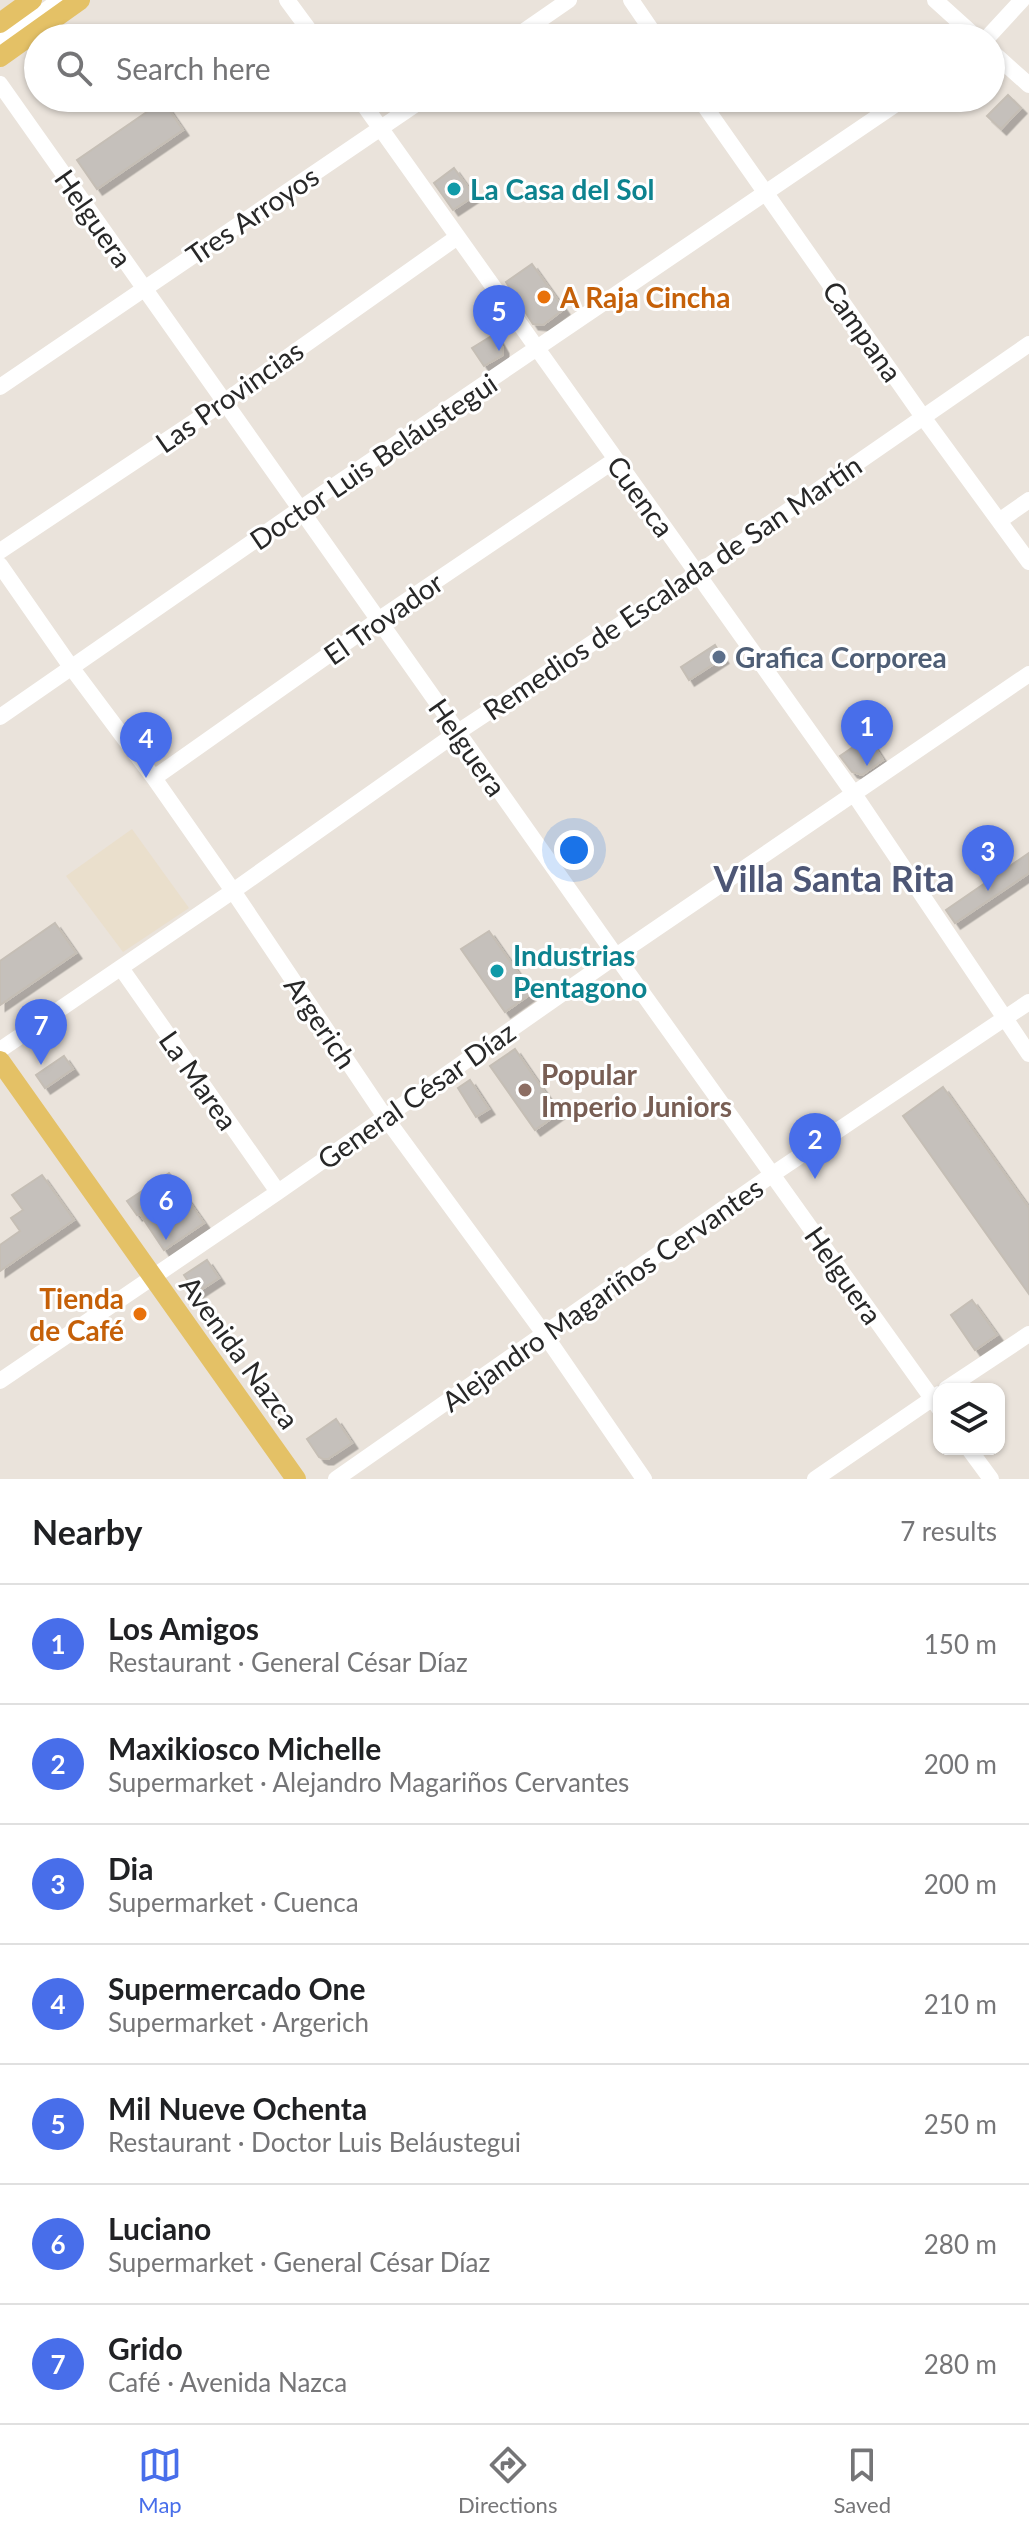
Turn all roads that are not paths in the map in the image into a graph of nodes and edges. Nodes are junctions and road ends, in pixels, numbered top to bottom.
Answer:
1 (32, 0) edge
2 (60, 0) edge
3 (80, 0) edge
4 (287, 0) edge
5 (569, 0) edge
6 (631, 0) edge
7 (935, 0) edge
8 (1022, 0) edge
9 (0, 23) edge
10 (27, 24) edge
11 (46, 24) edge
12 (305, 24) edge
13 (534, 24) edge
14 (647, 24) edge
15 (962, 24) edge
16 (1000, 24) edge
17 (24, 26) edge
18 (24, 40) edge
19 (0, 43) edge
20 (0, 57) edge
21 (1005, 64) edge
22 (0, 84) edge
23 (1029, 85) edge
24 (369, 112) edge
25 (404, 112) edge
26 (709, 112) edge
27 (884, 112) edge
28 (381, 128) junction
29 (766, 192) junction
30 (456, 238) junction
31 (144, 288) junction
32 (1029, 344) edge
33 (538, 349) junction
34 (0, 387) edge
35 (224, 402) junction
36 (923, 417) junction
37 (615, 460) junction
38 (1029, 500) edge
39 (300, 509) junction
40 (999, 521) junction
41 (0, 551) edge
42 (1029, 562) edge
43 (0, 565) edge
44 (698, 573) junction
45 (378, 620) junction
46 (71, 667) junction
47 (1029, 674) edge
48 (0, 717) edge
49 (458, 732) junction
50 (154, 778) junction
51 (854, 794) junction
52 (233, 891) junction
53 (616, 956) junction
54 (121, 968) junction
55 (1029, 1002) edge
56 (1004, 1019) junction
57 (0, 1050) edge
58 (1029, 1054) edge
59 (0, 1061) edge
60 (385, 1117) junction
61 (773, 1174) junction
62 (278, 1192) junction
63 (151, 1276) junction
64 (1029, 1334) edge
65 (545, 1335) junction
66 (0, 1381) edge
67 (959, 1383) edge
68 (933, 1389) edge
69 (933, 1401) edge
70 (973, 1455) edge
71 (296, 1479) edge
72 (336, 1479) edge
73 (644, 1479) edge
74 (815, 1479) edge
75 (991, 1479) edge

1 - 9 main road
2 - 10 street
3 - 11 main road
4 - 12 street
5 - 13 street
6 - 14 street
7 - 15 street
8 - 16 street
17 - 19 street
18 - 20 main road
21 - 23 street
22 - 31 street, Helguera
24 - 28 street, Cuenca
25 - 28 street, Tres Arroyos
26 - 29 street, Campana
27 - 29 street, Doctor Luis Beláustegui
28 - 30 street, Cuenca
28 - 31 street, Tres Arroyos
29 - 33 street, Doctor Luis Beláustegui
29 - 36 street, Campana
30 - 33 street, Cuenca
30 - 35 street, Las Provincias
31 - 34 street, Tres Arroyos
31 - 35 street, Helguera
32 - 36 street, Remedios de Escalada de San Martín
33 - 37 street, Cuenca
33 - 39 street, Doctor Luis Beláustegui
35 - 39 street, Helguera
35 - 41 street, Las Provincias
36 - 40 street, Campana
36 - 44 street, Remedios de Escalada de San Martín
37 - 44 street, Cuenca
37 - 45 street, El Trovador
38 - 40 street
39 - 45 street, Helguera
39 - 46 street, Doctor Luis Beláustegui
40 - 42 street, Campana
43 - 46 street, Argerich
44 - 49 street, Remedios de Escalada de San Martín
44 - 51 street, Cuenca
45 - 49 street, Helguera
45 - 50 street, El Trovador
46 - 48 street, Doctor Luis Beláustegui
46 - 50 street, Argerich
47 - 51 street, General César Díaz
49 - 52 street, Remedios de Escalada de San Martín
49 - 53 street, Helguera
50 - 52 street, Argerich
51 - 53 street, General César Díaz
51 - 56 street, Cuenca
52 - 54 street, Remedios de Escalada de San Martín
52 - 60 street, Argerich
53 - 60 street, General César Díaz
53 - 61 street, Helguera
54 - 57 street, Remedios de Escalada de San Martín
54 - 62 street, La Marea
55 - 56 street, Alejandro Magariños Cervantes
56 - 58 street, Cuenca
56 - 61 street, Alejandro Magariños Cervantes
59 - 63 main road, Avenida Nazca
60 - 62 street, General César Díaz
60 - 65 street, Argerich
61 - 65 street, Alejandro Magariños Cervantes
61 - 68 street, Helguera
62 - 63 street, General César Díaz
63 - 66 street, General César Díaz
63 - 71 main road, Avenida Nazca
64 - 67 street
65 - 72 street, Alejandro Magariños Cervantes
65 - 73 street, Argerich
69 - 74 street
70 - 75 street

